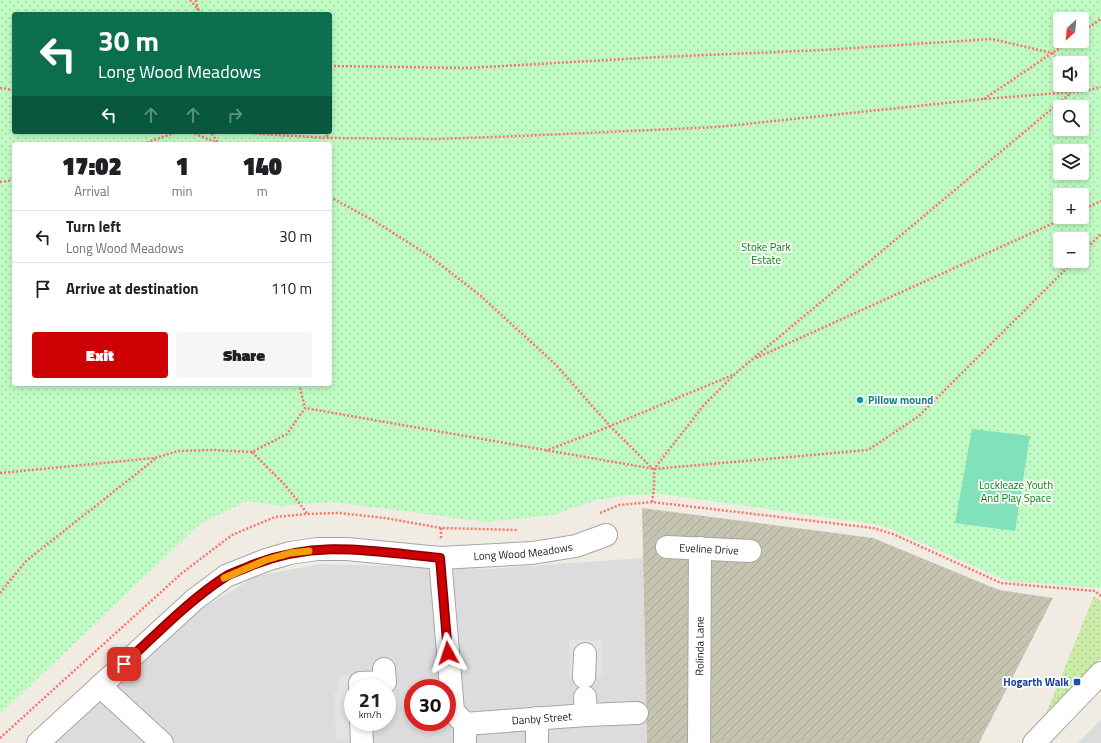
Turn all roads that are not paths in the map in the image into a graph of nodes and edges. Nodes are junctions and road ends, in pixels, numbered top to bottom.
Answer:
1 (606, 535) dead end
2 (667, 547) dead end
3 (700, 548) junction
4 (750, 551) dead end
5 (440, 558) junction
6 (584, 654) dead end
7 (384, 669) dead end
8 (1101, 673) edge
9 (385, 679) edge
10 (100, 686) junction
11 (585, 696) junction
12 (637, 713) dead end
13 (537, 718) junction
14 (361, 731) edge
15 (465, 733) edge
16 (537, 740) dead end
17 (38, 743) edge
18 (162, 743) edge
19 (362, 743) edge
20 (699, 743) edge
21 (1034, 743) edge

1 - 5 street, Long Wood Meadows
2 - 3 street, Eveline Drive
3 - 4 street, Eveline Drive
3 - 20 street, Rolinda Lane
5 - 10 street, Long Wood Meadows
5 - 15 street
6 - 11 street
7 - 9 street
8 - 21 street
10 - 17 street, Long Wood Meadows
10 - 18 street
11 - 12 street, Danby Street
11 - 13 street, Danby Street
13 - 15 street, Danby Street
13 - 16 street
14 - 19 street

